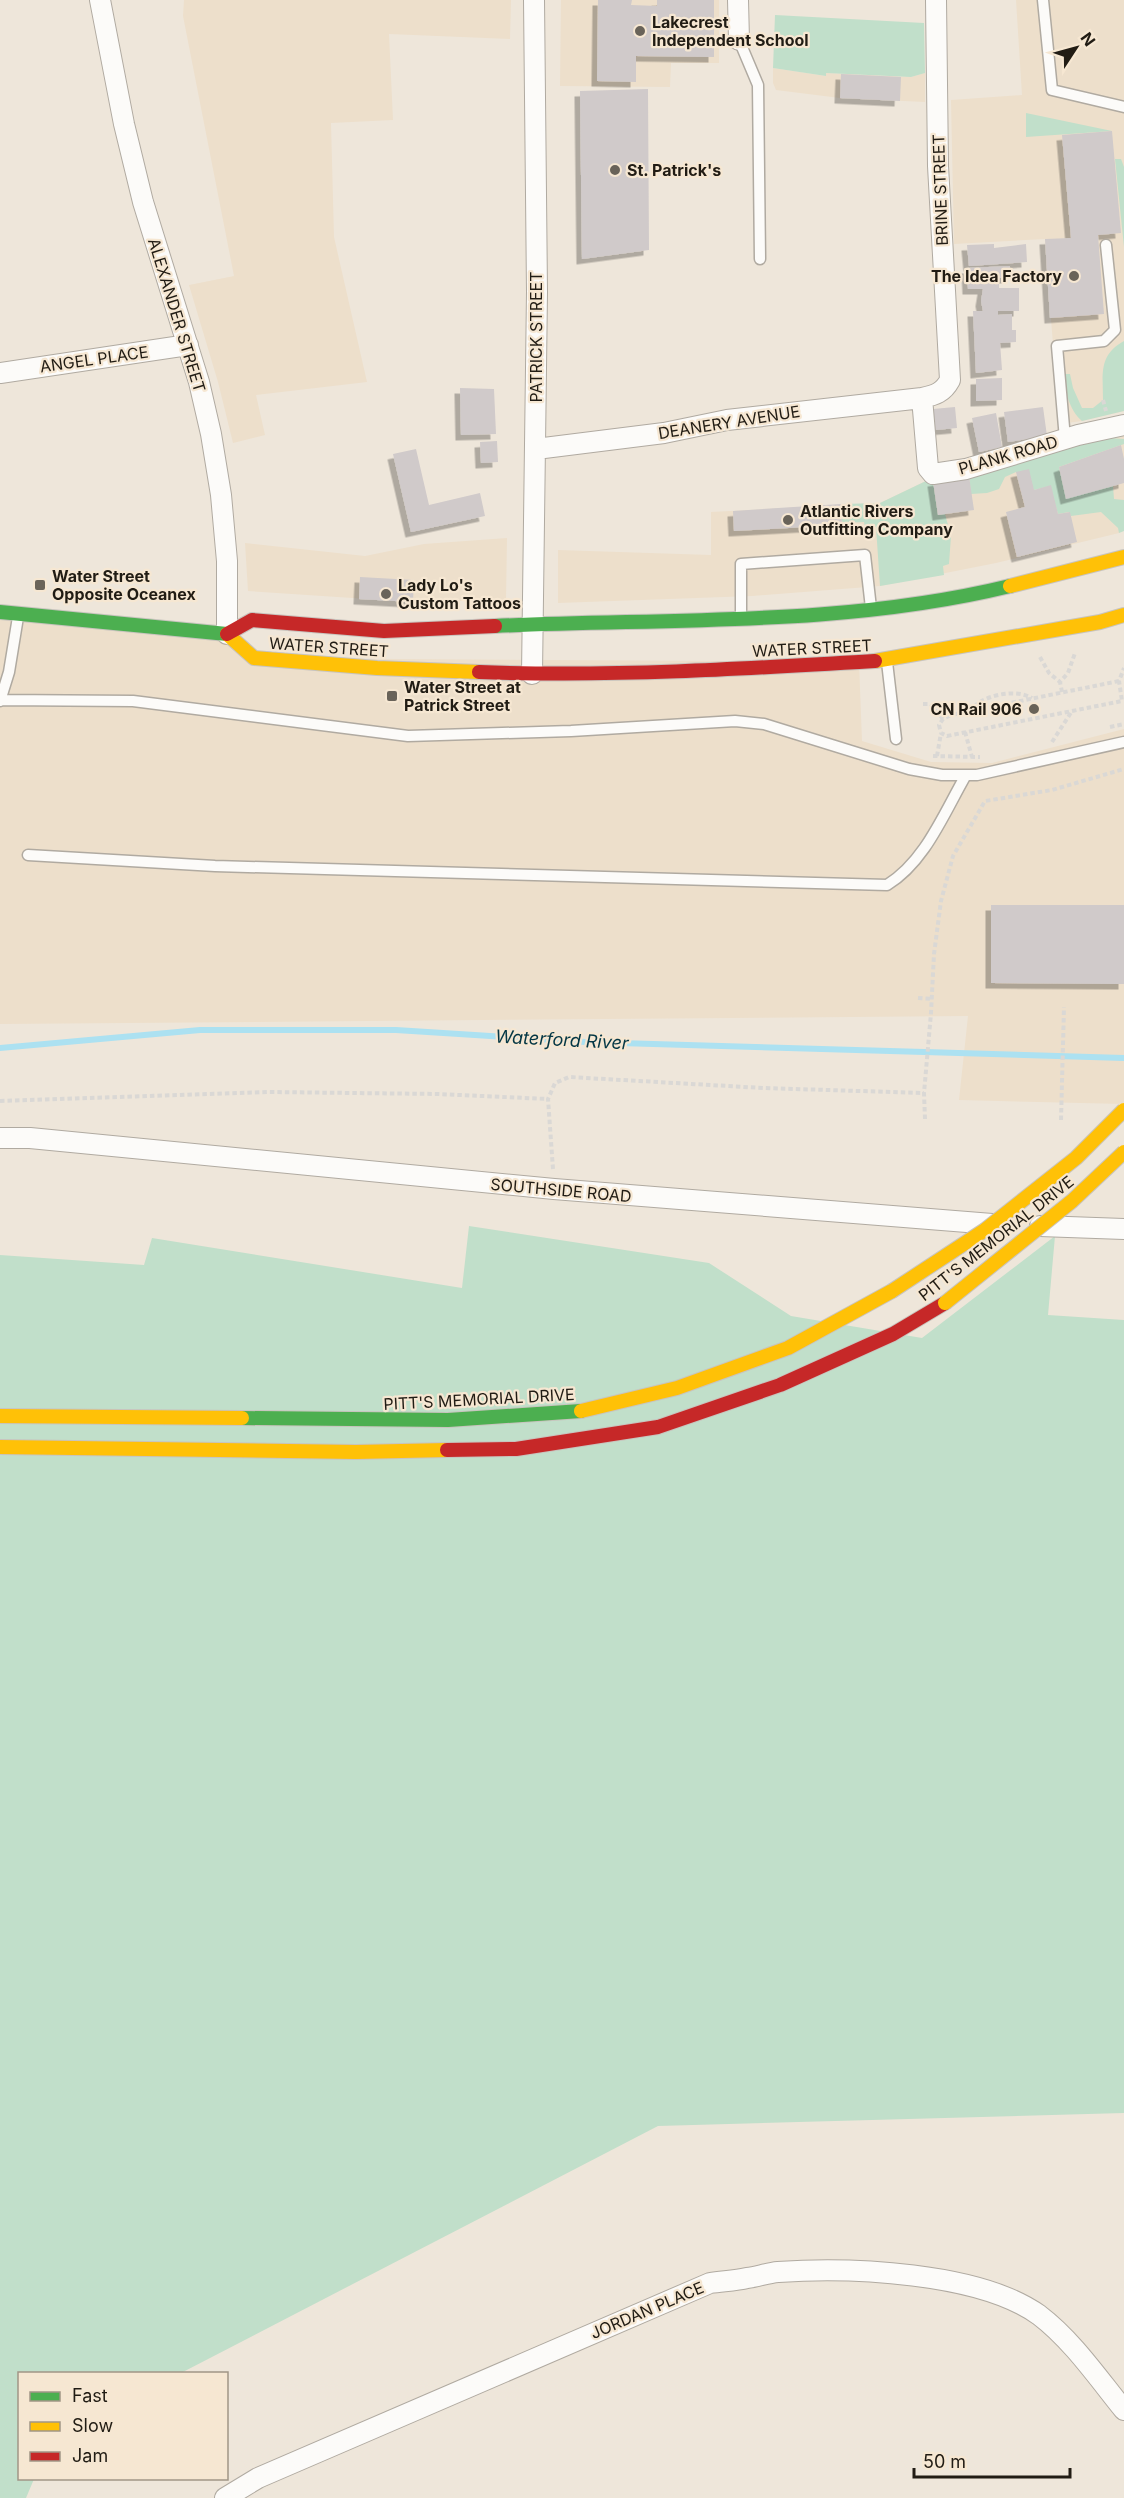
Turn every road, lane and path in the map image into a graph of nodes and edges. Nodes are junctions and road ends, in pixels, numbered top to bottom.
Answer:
1 (100, 0) edge
2 (534, 0) edge
3 (738, 0) edge
4 (936, 0) edge
5 (1043, 0) edge
6 (738, 40) joint
7 (1124, 107) edge
8 (1106, 245) dead end
9 (760, 259) dead end
10 (188, 345) junction
11 (0, 373) edge
12 (922, 398) junction
13 (1124, 425) edge
14 (1065, 439) junction
15 (536, 449) junction
16 (1124, 557) edge
17 (871, 609) junction
18 (0, 612) edge
19 (18, 614) junction
20 (1124, 615) edge
21 (741, 618) junction
22 (1100, 622) junction
23 (533, 624) junction
24 (1124, 629) edge
25 (227, 634) junction
26 (1078, 644) dead end
27 (1038, 653) dead end
28 (886, 660) junction
29 (1124, 668) edge
30 (532, 674) junction
31 (1119, 681) junction
32 (1060, 682) junction
33 (1062, 692) junction
34 (1033, 698) junction
35 (0, 700) edge
36 (923, 704) dead end
37 (1073, 711) junction
38 (969, 712) junction
39 (943, 719) junction
40 (1124, 724) edge
41 (1103, 729) dead end
42 (965, 732) junction
43 (941, 733) junction
44 (896, 739) dead end
45 (1062, 739) dead end
46 (1052, 742) junction
47 (1124, 742) edge
48 (1042, 744) dead end
49 (924, 755) dead end
50 (937, 756) junction
51 (972, 757) junction
52 (982, 757) dead end
53 (1124, 770) edge
54 (966, 776) junction
55 (28, 855) dead end
56 (918, 998) dead end
57 (932, 999) junction
58 (1064, 1007) dead end
59 (924, 1093) junction
60 (549, 1099) junction
61 (0, 1101) edge
62 (1124, 1110) edge
63 (925, 1119) dead end
64 (1061, 1120) dead end
65 (0, 1138) edge
66 (1124, 1152) edge
67 (555, 1189) junction
68 (1124, 1229) edge
69 (0, 1416) edge
70 (0, 1447) edge
71 (1124, 2410) edge
72 (225, 2498) edge

1 - 10 street, ALEXANDER STREET
2 - 15 street, PATRICK STREET
3 - 6 street
4 - 12 street, BRINE STREET
5 - 7 lane
6 - 9 lane
8 - 14 lane
10 - 11 street, ANGEL PLACE
10 - 25 street, ALEXANDER STREET
12 - 14 street, PLANK ROAD
12 - 15 street, DEANERY AVENUE
13 - 14 street, PLANK ROAD
15 - 23 street, PATRICK STREET
16 - 17 main road, WATER STREET
17 - 21 main road, WATER STREET
17 - 21 lane
18 - 19 main road
19 - 25 main road
19 - 35 lane
20 - 22 main road, WATER STREET
21 - 23 main road, WATER STREET
22 - 24 lane
22 - 28 main road, WATER STREET
23 - 25 main road, WATER STREET
23 - 30 street, PATRICK STREET
25 - 30 main road, WATER STREET
26 - 32 path
27 - 32 path
28 - 30 main road, WATER STREET
28 - 44 lane
29 - 31 path
31 - 33 path
31 - 37 path
32 - 33 path
33 - 34 path
34 - 38 path
34 - 38 path
35 - 54 lane
36 - 39 path
37 - 42 path
37 - 46 path
38 - 39 path
39 - 43 path
40 - 41 path
42 - 43 path
42 - 51 path
43 - 50 path
45 - 46 path
46 - 48 path
47 - 54 lane
49 - 50 path
50 - 51 path
51 - 52 path
53 - 57 path
54 - 55 lane
56 - 57 path
57 - 59 path
58 - 64 path
59 - 60 path
59 - 63 path
60 - 61 path
60 - 67 path
62 - 69 main road, PITT'S MEMORIAL DRIVE, bridge
65 - 67 street, SOUTHSIDE ROAD
66 - 70 main road, PITT'S MEMORIAL DRIVE, bridge
67 - 68 street, SOUTHSIDE ROAD
71 - 72 street, JORDAN PLACE

